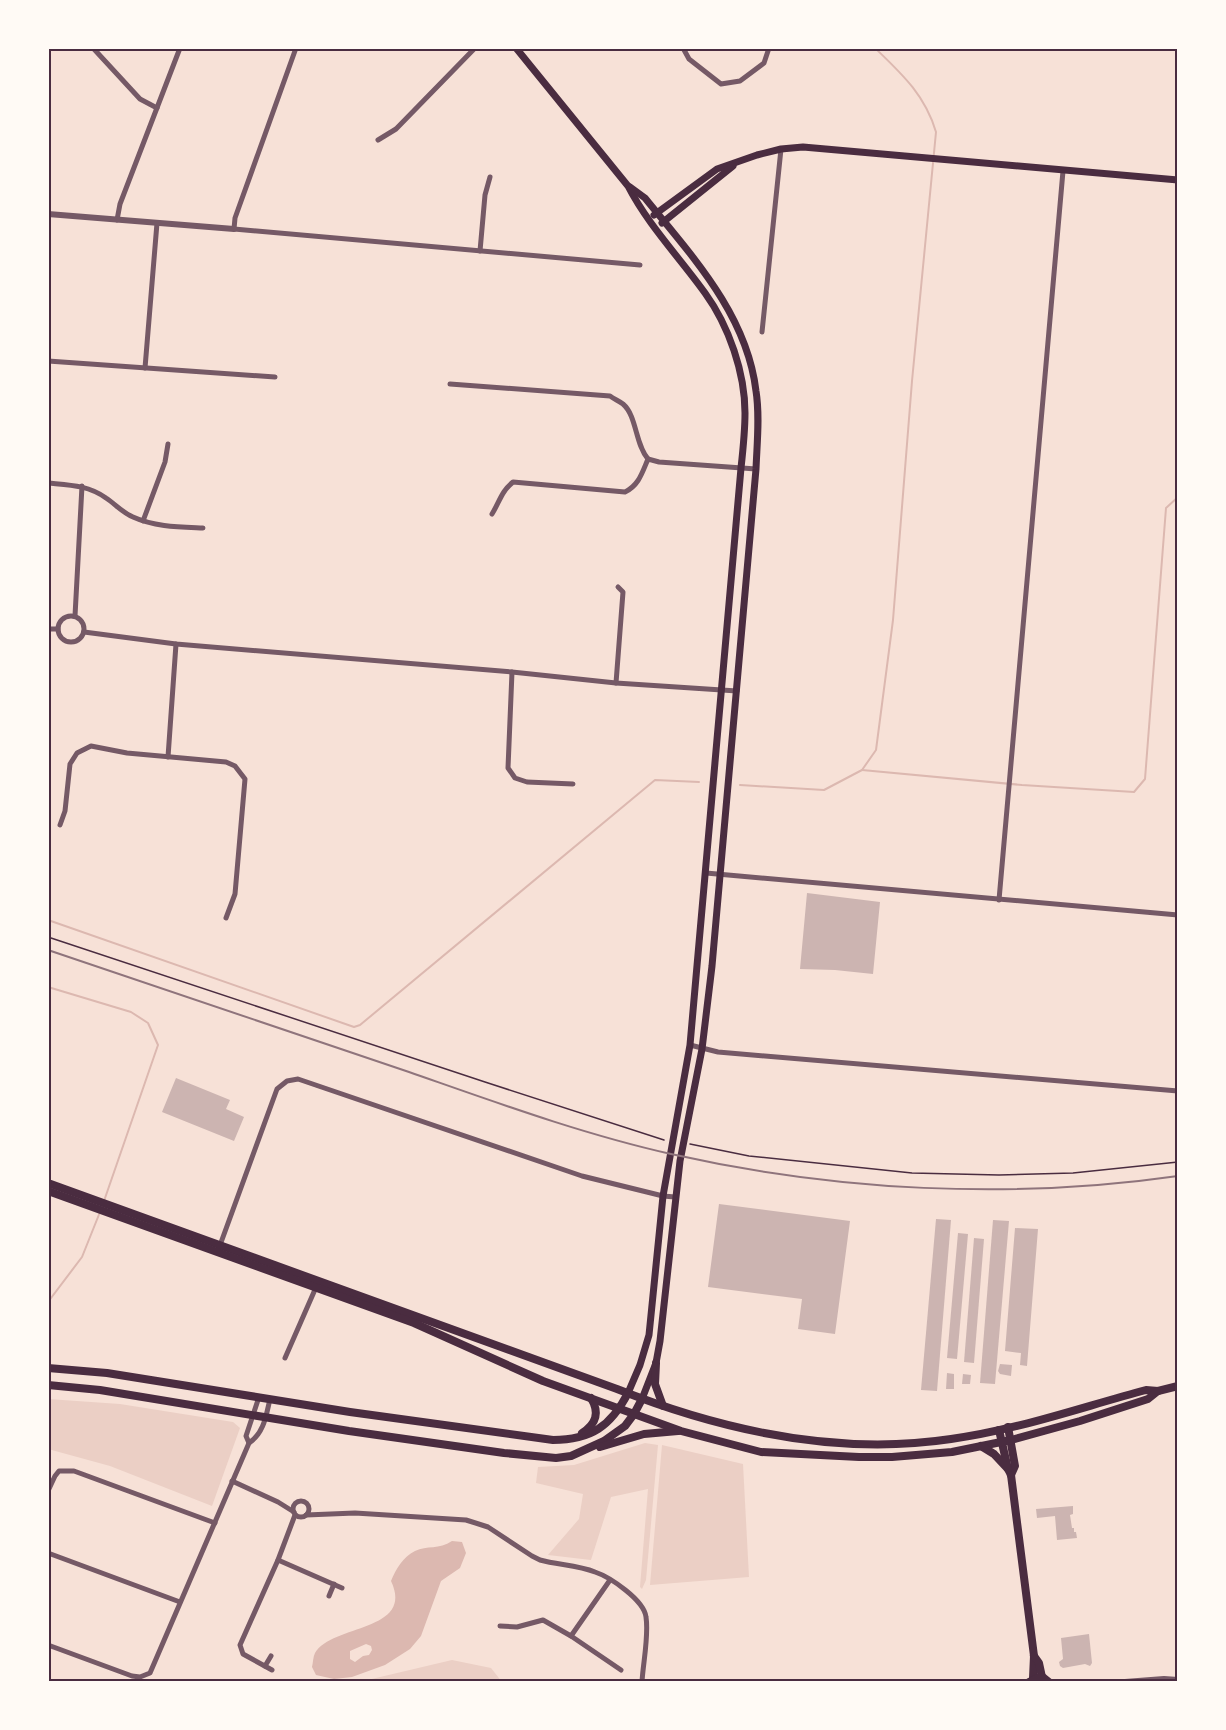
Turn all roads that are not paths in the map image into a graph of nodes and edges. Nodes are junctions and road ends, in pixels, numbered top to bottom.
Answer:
1 (93, 48) edge
2 (180, 48) edge
3 (296, 48) edge
4 (475, 48) edge
5 (516, 48) edge
6 (683, 48) edge
7 (769, 48) edge
8 (157, 108) junction
9 (378, 140) dead end
10 (781, 149) junction
11 (736, 164) junction
12 (1063, 171) junction
13 (489, 177) dead end
14 (1178, 180) edge
15 (628, 186) junction
16 (657, 213) junction
17 (48, 214) edge
18 (117, 219) junction
19 (649, 219) junction
20 (664, 221) junction
21 (157, 223) junction
22 (234, 229) junction
23 (656, 229) junction
24 (480, 251) junction
25 (640, 265) dead end
26 (762, 332) dead end
27 (48, 361) edge
28 (145, 368) junction
29 (275, 377) dead end
30 (450, 384) dead end
31 (168, 444) dead end
32 (648, 459) junction
33 (741, 468) junction
34 (756, 469) junction
35 (48, 483) edge
36 (82, 486) junction
37 (492, 514) dead end
38 (143, 521) junction
39 (203, 528) dead end
40 (618, 587) dead end
41 (75, 616) junction
42 (48, 629) edge
43 (58, 629) junction
44 (84, 632) junction
45 (176, 644) junction
46 (512, 672) junction
47 (616, 683) junction
48 (722, 690) junction
49 (737, 691) junction
50 (168, 757) junction
51 (573, 784) dead end
52 (60, 825) dead end
53 (706, 873) junction
54 (721, 875) junction
55 (999, 900) junction
56 (1178, 915) edge
57 (226, 918) dead end
58 (690, 1045) junction
59 (702, 1049) junction
60 (1178, 1091) edge
61 (48, 1182) edge
62 (48, 1191) edge
63 (663, 1196) junction
64 (675, 1197) junction
65 (92, 1203) junction
66 (219, 1249) junction
67 (317, 1285) junction
68 (285, 1358) dead end
69 (656, 1364) junction
70 (48, 1368) edge
71 (48, 1385) edge
72 (1178, 1386) edge
73 (1158, 1391) junction
74 (628, 1393) junction
75 (259, 1397) junction
76 (591, 1398) junction
77 (270, 1399) junction
78 (642, 1399) junction
79 (663, 1406) junction
80 (620, 1409) junction
81 (634, 1414) junction
82 (253, 1415) junction
83 (265, 1417) junction
84 (1008, 1427) junction
85 (999, 1430) junction
86 (681, 1431) junction
87 (568, 1440) junction
88 (1011, 1440) junction
89 (1002, 1442) junction
90 (249, 1443) junction
91 (981, 1446) junction
92 (571, 1456) junction
93 (1009, 1472) junction
94 (232, 1481) junction
95 (48, 1491) edge
96 (278, 1502) junction
97 (295, 1505) junction
98 (308, 1507) junction
99 (294, 1514) junction
100 (319, 1514) junction
101 (304, 1516) junction
102 (214, 1523) junction
103 (292, 1527) junction
104 (48, 1553) edge
105 (278, 1560) junction
106 (610, 1580) junction
107 (334, 1584) junction
108 (342, 1588) dead end
109 (328, 1596) dead end
110 (180, 1602) junction
111 (500, 1626) dead end
112 (571, 1636) junction
113 (48, 1645) edge
114 (271, 1656) dead end
115 (266, 1666) junction
116 (272, 1670) dead end
117 (621, 1670) dead end
118 (147, 1679) edge
119 (1042, 1680) edge
120 (1178, 1680) edge
121 (642, 1682) edge
122 (1125, 1682) edge

1 - 8 street
2 - 8 street
3 - 22 street
4 - 9 street
5 - 15 main road
6 - 7 street
8 - 18 street
10 - 11 main road
10 - 12 main road
10 - 26 street
11 - 16 main road
11 - 20 main road
12 - 14 main road
12 - 55 street
13 - 24 street
15 - 16 main road
15 - 19 main road
16 - 19 main road
16 - 20 main road
17 - 18 street
18 - 21 street
19 - 23 main road
20 - 23 main road
20 - 34 main road
21 - 22 street
21 - 28 street
22 - 24 street
23 - 33 main road
24 - 25 street
27 - 28 street
28 - 29 street
30 - 32 street
31 - 38 street
32 - 33 street
32 - 37 street
33 - 34 street
33 - 48 main road
34 - 49 main road
35 - 36 street
36 - 38 street
36 - 41 street
38 - 39 street
40 - 47 street
41 - 43 street
41 - 44 street
42 - 43 street
43 - 44 street
44 - 45 street
45 - 46 street
45 - 50 street
46 - 47 street
46 - 51 street
47 - 48 street
48 - 49 street
48 - 53 main road
49 - 54 main road
50 - 52 street
50 - 57 street
53 - 54 street
53 - 58 main road
54 - 55 street
54 - 59 main road
55 - 56 street
58 - 59 street
58 - 63 main road
59 - 60 street
59 - 64 main road
61 - 65 main road
62 - 65 main road
63 - 64 street
63 - 66 street
63 - 74 main road
64 - 69 main road
65 - 66 main road
66 - 67 main road
67 - 68 street
67 - 74 main road
67 - 76 main road
69 - 78 main road
69 - 79 main road
70 - 75 main road
71 - 82 main road
72 - 73 main road
73 - 84 main road
73 - 88 main road
74 - 78 main road
74 - 80 main road
75 - 77 main road
75 - 82 street
76 - 80 main road
76 - 87 main road
77 - 83 street
77 - 87 main road
78 - 79 main road
78 - 81 main road
79 - 85 main road
80 - 81 main road
80 - 87 main road
81 - 86 main road
81 - 92 main road
82 - 83 main road
82 - 90 street
83 - 90 street
83 - 92 main road
84 - 85 main road
84 - 88 main road
85 - 89 main road
86 - 91 main road
86 - 92 main road
88 - 89 main road
88 - 93 main road
89 - 91 main road
89 - 93 main road
90 - 94 street
91 - 93 main road
93 - 119 main road
94 - 96 street
94 - 102 street
95 - 102 street
96 - 97 street
96 - 99 street
97 - 98 street
97 - 99 street
98 - 100 street
98 - 101 street
99 - 101 street
99 - 103 street
100 - 101 street
100 - 106 street
101 - 103 street
102 - 110 street
103 - 105 street
104 - 110 street
105 - 107 street
105 - 115 street
106 - 112 street
106 - 121 street
107 - 108 street
107 - 109 street
110 - 118 street
111 - 112 street
112 - 117 street
113 - 118 street
114 - 115 street
115 - 116 street
120 - 122 street

